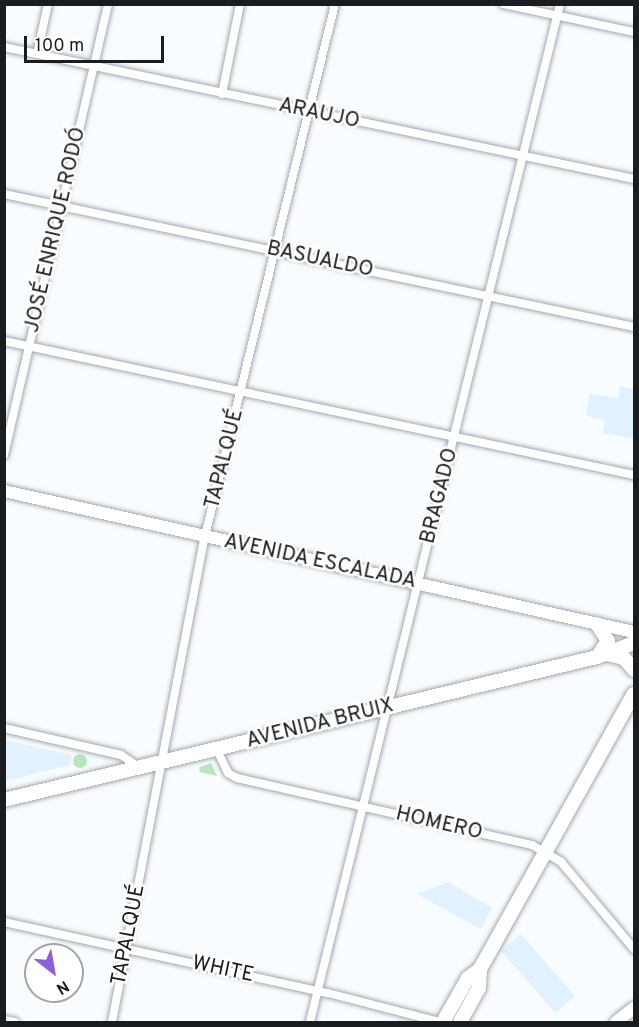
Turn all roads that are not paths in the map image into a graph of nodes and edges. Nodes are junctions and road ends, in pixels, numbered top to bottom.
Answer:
1 (48, 4) edge
2 (108, 4) edge
3 (240, 4) edge
4 (335, 4) edge
5 (503, 4) edge
6 (560, 4) edge
7 (557, 16) junction
8 (634, 32) edge
9 (4, 47) edge
10 (37, 54) junction
11 (94, 65) junction
12 (222, 94) junction
13 (308, 112) junction
14 (523, 155) junction
15 (634, 179) edge
16 (4, 194) edge
17 (62, 206) junction
18 (274, 250) junction
19 (488, 296) junction
20 (634, 327) edge
21 (4, 341) edge
22 (30, 347) junction
23 (241, 391) junction
24 (455, 437) junction
25 (4, 455) edge
26 (634, 475) edge
27 (4, 491) edge
28 (205, 537) junction
29 (418, 583) junction
30 (597, 624) junction
31 (634, 632) edge
32 (634, 643) edge
33 (602, 656) junction
34 (634, 670) edge
35 (634, 679) edge
36 (631, 699) edge
37 (387, 708) junction
38 (4, 728) edge
39 (217, 750) junction
40 (163, 763) junction
41 (140, 768) junction
42 (4, 800) edge
43 (362, 806) junction
44 (546, 852) junction
45 (4, 922) edge
46 (127, 949) junction
47 (634, 949) edge
48 (480, 969) junction
49 (318, 991) junction
50 (634, 1008) edge
51 (4, 1020) edge
52 (15, 1023) edge
53 (112, 1023) edge
54 (310, 1023) edge
55 (441, 1023) edge
56 (460, 1023) edge
57 (616, 1023) edge

1 - 10 street
2 - 11 street, JOSÉ ENRIQUE RODÓ
3 - 12 street
4 - 13 street, TAPALQUÉ
5 - 7 street
6 - 7 street, BRAGADO
7 - 8 street
7 - 14 street, BRAGADO
9 - 10 street, ARAUJO
10 - 11 street, ARAUJO
11 - 12 street, ARAUJO
11 - 17 street, JOSÉ ENRIQUE RODÓ
12 - 13 street, ARAUJO
13 - 14 street, ARAUJO
13 - 18 street, TAPALQUÉ
14 - 15 street, ARAUJO
14 - 19 street, BRAGADO
16 - 17 street, BASUALDO
17 - 18 street, BASUALDO
17 - 22 street, JOSÉ ENRIQUE RODÓ
18 - 19 street, BASUALDO
18 - 23 street, TAPALQUÉ
19 - 20 street, BASUALDO
19 - 24 street, BRAGADO
21 - 22 street
22 - 23 street
22 - 25 street, JOSÉ ENRIQUE RODÓ
23 - 24 street
23 - 28 street, TAPALQUÉ
24 - 26 street
24 - 29 street, BRAGADO
27 - 28 street, AVENIDA ESCALADA
28 - 29 street, AVENIDA ESCALADA
28 - 40 street, TAPALQUÉ
29 - 30 street, AVENIDA ESCALADA
29 - 37 street, BRAGADO
30 - 31 street, AVENIDA ESCALADA
30 - 33 main road
32 - 33 main road, AVENIDA BRUIX
33 - 34 main road
33 - 37 main road, AVENIDA BRUIX
35 - 36 main road
36 - 44 main road
37 - 39 main road, AVENIDA BRUIX
37 - 43 street, BRAGADO
38 - 41 street
39 - 40 main road, AVENIDA BRUIX
39 - 43 street, HOMERO
40 - 41 main road, AVENIDA BRUIX
40 - 46 street, TAPALQUÉ
41 - 42 main road, AVENIDA BRUIX
43 - 44 street, HOMERO
43 - 49 street, BRAGADO
44 - 47 street, HOMERO
44 - 48 main road
45 - 46 street, WHITE
46 - 49 street, WHITE
46 - 53 street, TAPALQUÉ
48 - 55 main road
48 - 56 main road
49 - 54 street, BRAGADO
49 - 55 street, WHITE
50 - 57 street
51 - 52 street

